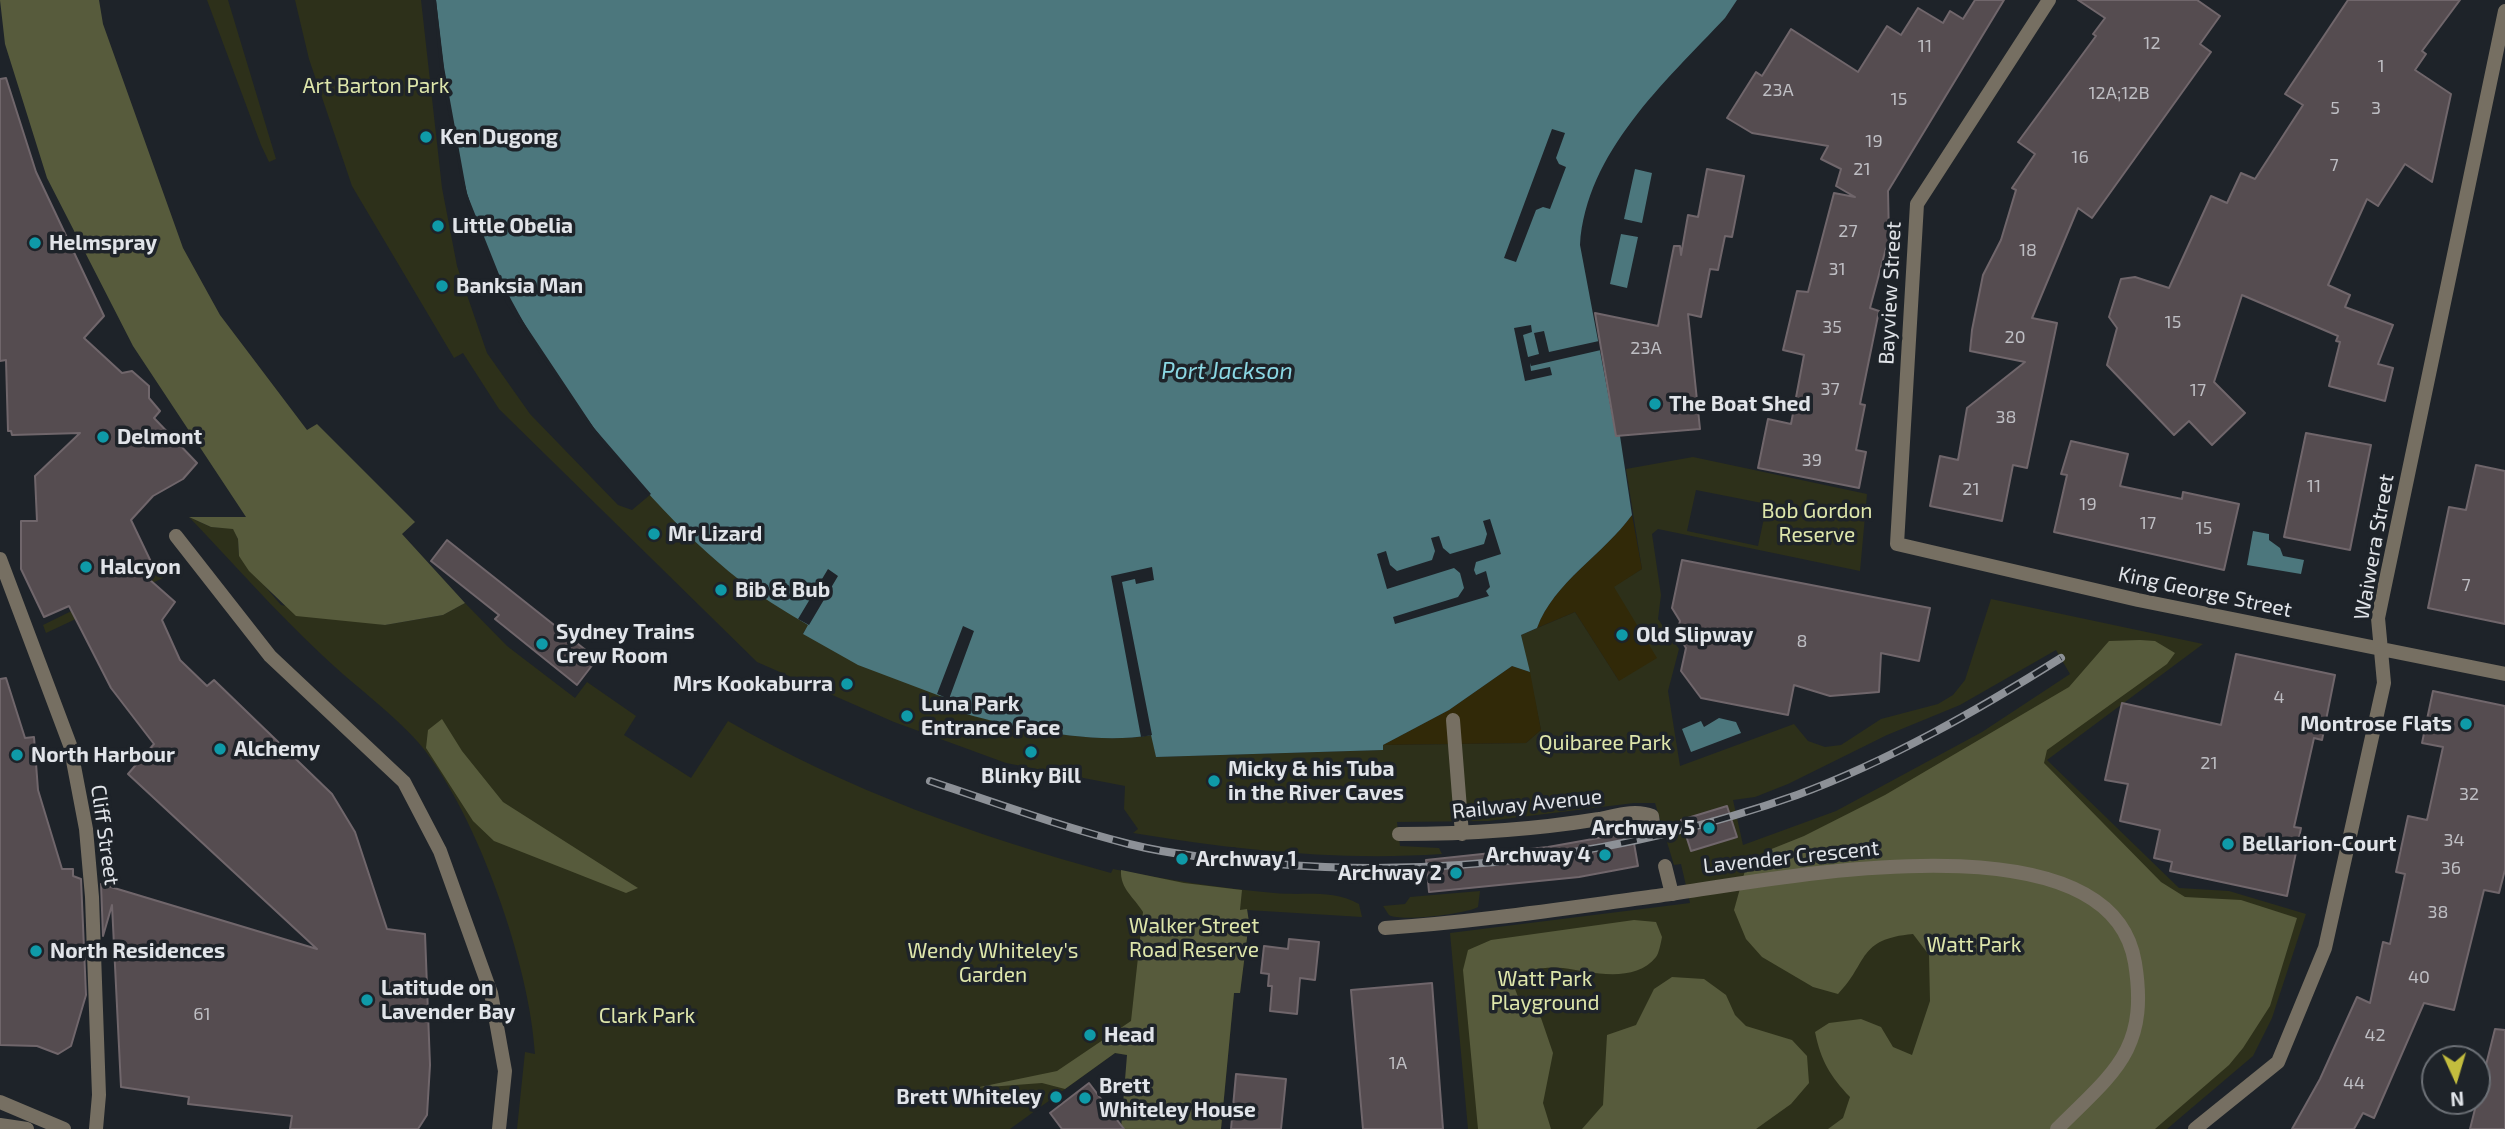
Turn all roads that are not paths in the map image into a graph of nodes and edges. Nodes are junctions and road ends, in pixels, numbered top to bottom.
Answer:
1 (2049, 0) edge
2 (2505, 11) edge
3 (176, 536) dead end
4 (1897, 544) joint
5 (0, 559) edge
6 (2381, 651) junction
7 (2505, 674) edge
8 (1453, 720) dead end
9 (1653, 822) dead end
10 (1399, 834) dead end
11 (1462, 834) junction
12 (1665, 866) dead end
13 (1672, 894) junction
14 (1385, 928) dead end
15 (0, 1102) edge
16 (0, 1125) edge
17 (27, 1129) edge
18 (64, 1129) edge
19 (96, 1129) edge
20 (499, 1129) edge
21 (2057, 1129) edge
22 (2195, 1129) edge

1 - 4 street, Bayview Street
2 - 6 street, Waiwera Street
3 - 20 street
4 - 6 street, King George Street
5 - 19 street, Cliff Street
6 - 7 street, King George Street
6 - 22 street, Waiwera Street
8 - 11 street
9 - 11 street, Railway Avenue
10 - 11 street, Railway Avenue
12 - 13 street
13 - 14 street, Lavender Crescent
13 - 21 street, Lavender Crescent
15 - 18 street
16 - 17 street

